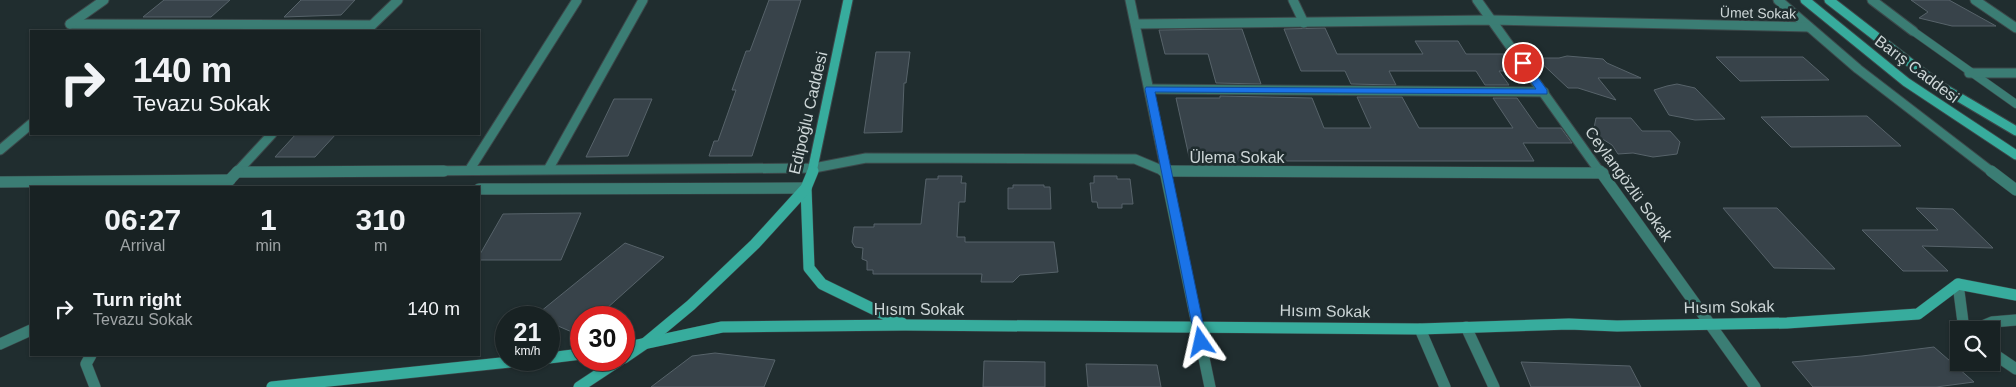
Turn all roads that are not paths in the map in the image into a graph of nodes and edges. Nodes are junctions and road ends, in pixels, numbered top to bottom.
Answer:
1 (104, 0) edge
2 (398, 0) edge
3 (578, 0) edge
4 (643, 0) edge
5 (848, 0) edge
6 (1130, 0) edge
7 (1294, 0) edge
8 (1477, 0) edge
9 (1778, 0) edge
10 (1805, 0) edge
11 (1829, 0) edge
12 (1872, 0) edge
13 (1975, 0) edge
14 (1491, 20) junction
15 (1304, 23) junction
16 (154, 24) junction
17 (1136, 24) junction
18 (1809, 27) junction
19 (369, 28) edge
20 (2016, 28) edge
21 (147, 30) edge
22 (1913, 31) joint
23 (2016, 72) edge
24 (1969, 73) junction
25 (1150, 89) junction
26 (1544, 92) junction
27 (2016, 104) edge
28 (30, 125) edge
29 (2016, 131) edge
30 (271, 135) edge
31 (0, 150) edge
32 (2016, 155) edge
33 (549, 168) junction
34 (814, 168) junction
35 (470, 169) junction
36 (237, 172) junction
37 (1166, 172) junction
38 (1602, 173) junction
39 (0, 182) edge
40 (226, 184) edge
41 (806, 188) junction
42 (480, 189) edge
43 (2016, 190) edge
44 (1958, 284) junction
45 (2016, 295) edge
46 (2016, 320) edge
47 (1963, 321) edge
48 (2000, 321) edge
49 (1710, 323) junction
50 (905, 324) junction
51 (1198, 326) junction
52 (1466, 327) junction
53 (1420, 328) junction
54 (30, 330) edge
55 (0, 344) edge
56 (643, 345) junction
57 (635, 346) edge
58 (635, 350) edge
59 (90, 356) edge
60 (2000, 358) edge
61 (495, 364) edge
62 (2016, 369) edge
63 (603, 371) edge
64 (95, 387) edge
65 (272, 387) edge
66 (579, 387) edge
67 (1210, 387) edge
68 (1445, 387) edge
69 (1494, 387) edge
70 (1755, 387) edge

1 - 16 street
2 - 19 street
3 - 35 street
4 - 33 street
5 - 34 street, Edipoğlu Caddesi
6 - 17 street
7 - 15 street
8 - 14 street, Ceylangözlü Sokak
9 - 18 street
10 - 32 street, Barış Caddesi
11 - 29 street, Barış Caddesi
12 - 22 street
13 - 20 street
14 - 15 street, Ümet Sokak
14 - 18 street, Ümet Sokak
14 - 26 street, Ceylangözlü Sokak
15 - 17 street, Ümet Sokak
16 - 19 street
16 - 21 street
17 - 25 street
18 - 43 street
22 - 24 lane
23 - 24 street
24 - 27 lane
25 - 26 street
25 - 37 street
26 - 38 street, Ceylangözlü Sokak
28 - 31 street
30 - 36 street
33 - 34 street, Ülema Sokak
33 - 35 street, Ülema Sokak
34 - 37 street, Ülema Sokak
34 - 41 street, Edipoğlu Caddesi
35 - 36 street, Ülema Sokak
36 - 40 street
37 - 38 street, Ülema Sokak
37 - 51 street
38 - 49 street, Ceylangözlü Sokak
39 - 40 street
41 - 42 street
41 - 50 street
41 - 56 street, Edipoğlu Caddesi
44 - 45 street
44 - 47 street
44 - 49 street, Hısım Sokak
46 - 48 street
49 - 52 street, Hısım Sokak
49 - 70 street, Ceylangözlü Sokak
50 - 51 street, Hısım Sokak
50 - 56 street, Hısım Sokak
51 - 53 street, Hısım Sokak
51 - 67 street
52 - 53 street, Hısım Sokak
52 - 69 street
53 - 68 street
54 - 55 street
56 - 57 street, Hısım Sokak
56 - 58 street, Edipoğlu Caddesi
59 - 64 street
60 - 62 street
61 - 65 street
63 - 66 street

